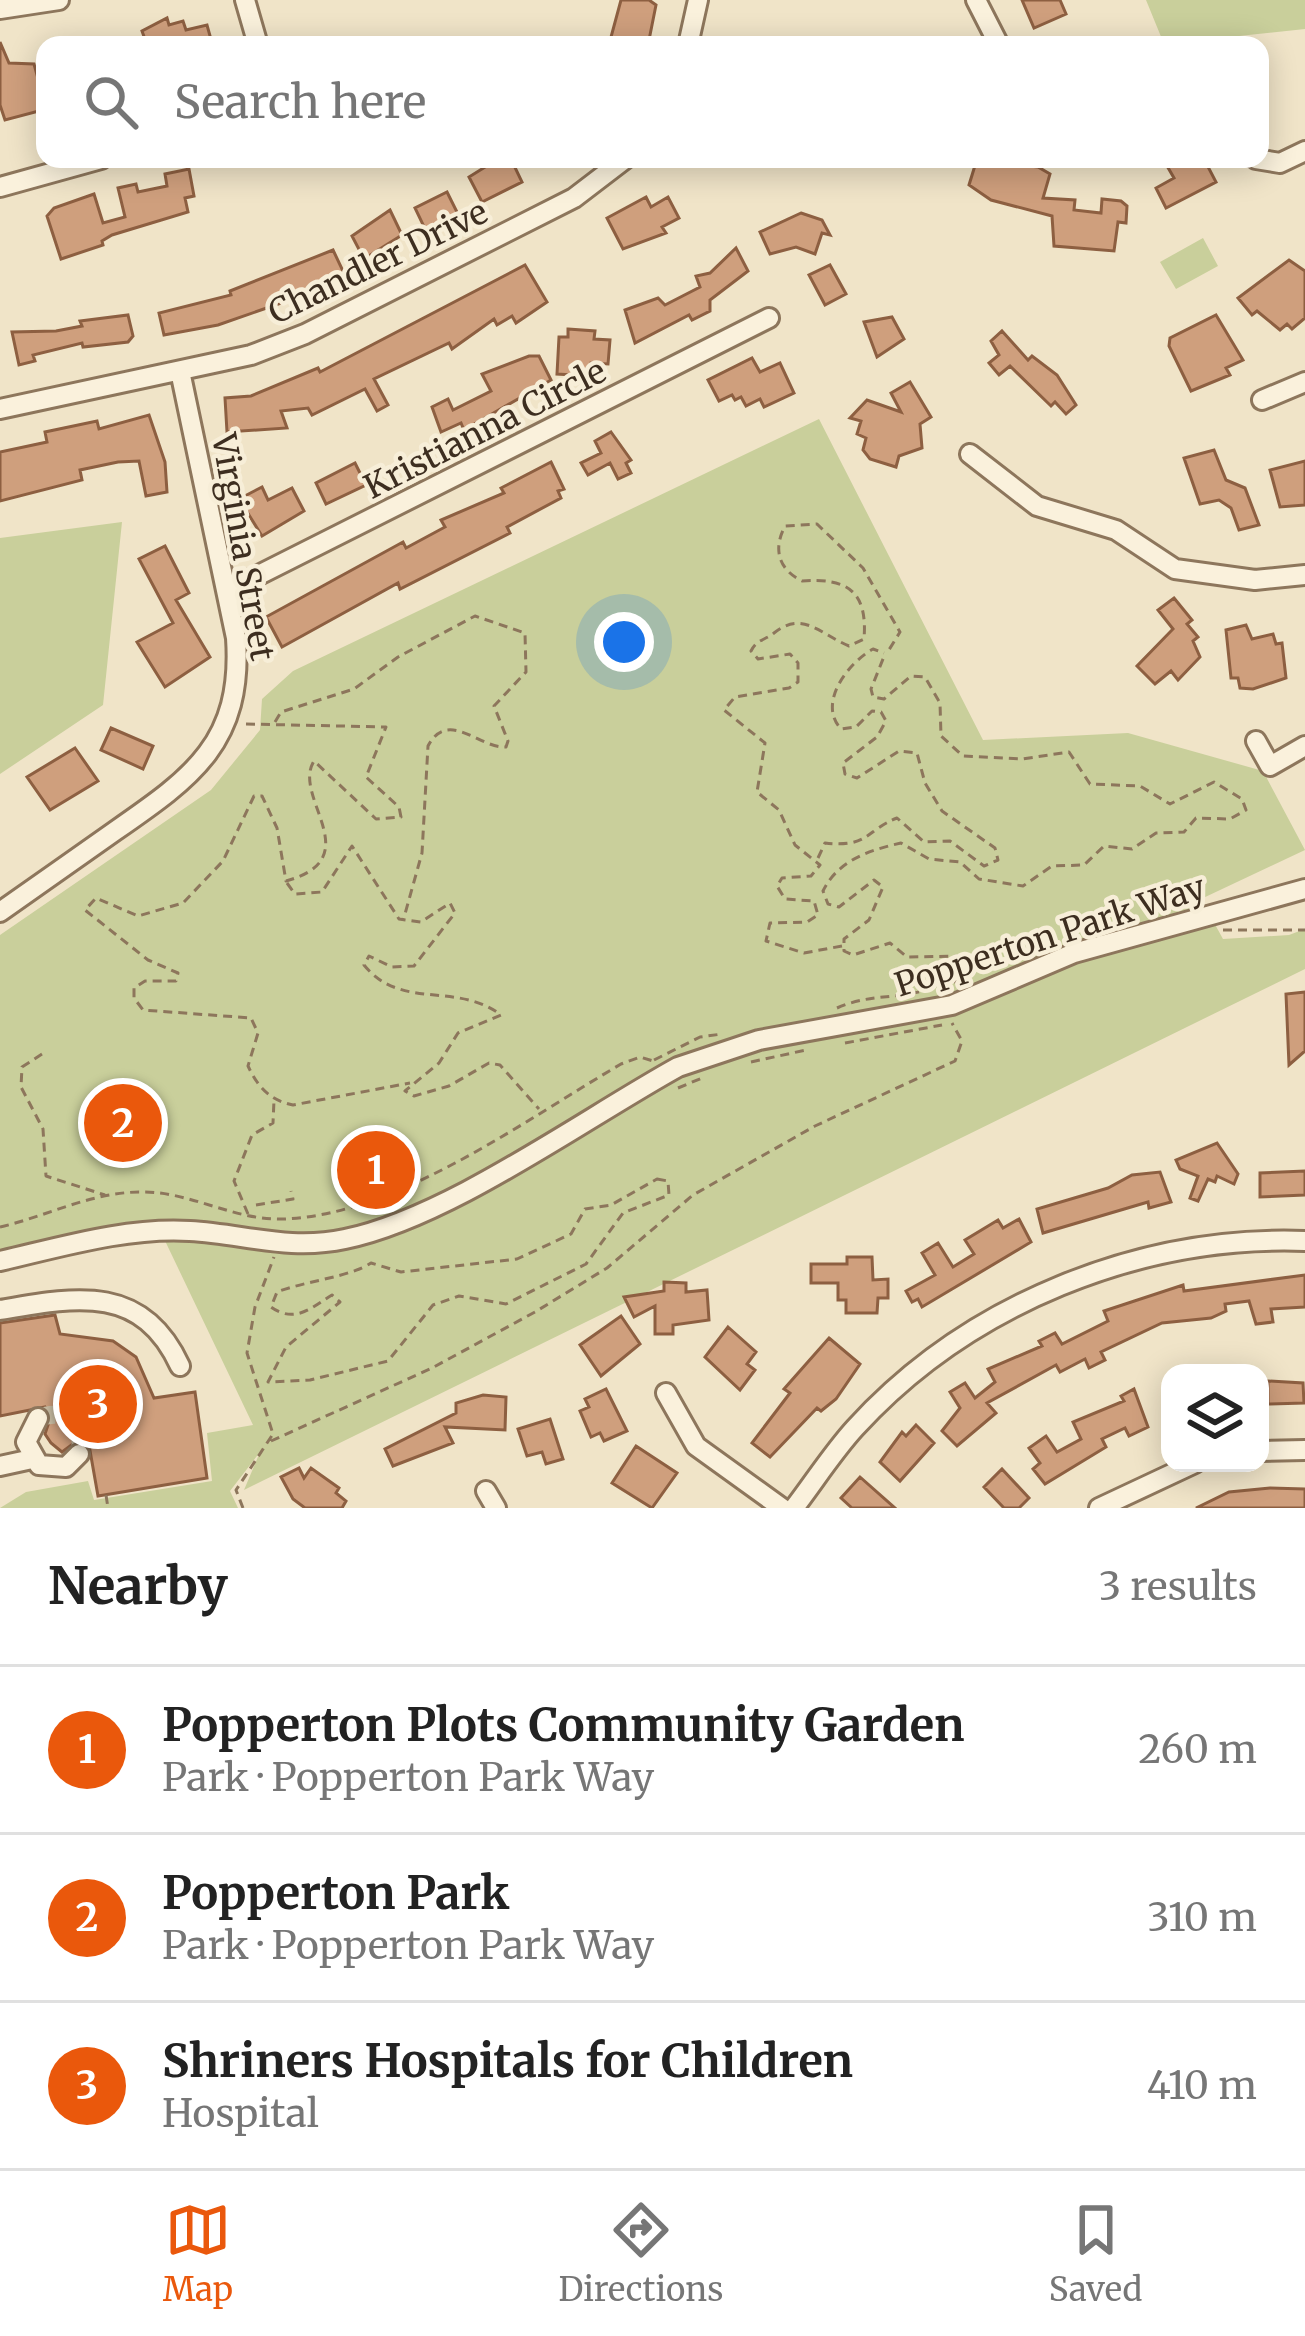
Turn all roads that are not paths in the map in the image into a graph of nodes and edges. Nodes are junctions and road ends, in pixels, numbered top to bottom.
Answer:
1 (59, 0) edge
2 (698, 0) edge
3 (976, 0) edge
4 (0, 10) edge
5 (690, 36) edge
6 (994, 36) edge
7 (1305, 151) edge
8 (1269, 161) edge
9 (69, 168) edge
10 (613, 168) edge
11 (0, 187) edge
12 (770, 317) dead end
13 (180, 371) junction
14 (1305, 382) edge
15 (1262, 400) dead end
16 (0, 409) edge
17 (970, 454) dead end
18 (1305, 575) edge
19 (227, 591) junction
20 (1256, 740) dead end
21 (1305, 746) edge
22 (1305, 890) edge
23 (0, 912) edge
24 (1305, 1241) edge
25 (0, 1261) edge
26 (0, 1310) edge
27 (180, 1366) dead end
28 (666, 1393) dead end
29 (38, 1418) dead end
30 (1305, 1450) edge
31 (1269, 1451) edge
32 (79, 1454) dead end
33 (32, 1459) junction
34 (0, 1466) edge
35 (1172, 1472) edge
36 (782, 1508) edge
37 (794, 1508) edge
38 (1099, 1508) edge

1 - 4 street
2 - 5 street
3 - 6 street
7 - 8 street
9 - 11 street
10 - 13 street, Chandler Drive
12 - 19 street, Kristianna Circle
13 - 16 street, Chandler Drive
13 - 19 street, Virginia Street
14 - 15 street
17 - 18 street
19 - 23 street, Virginia Street
20 - 21 street
22 - 25 street, Popperton Park Way
24 - 37 street
26 - 27 street
28 - 36 street
29 - 33 street
30 - 31 street
32 - 33 street
33 - 34 street
35 - 38 street

